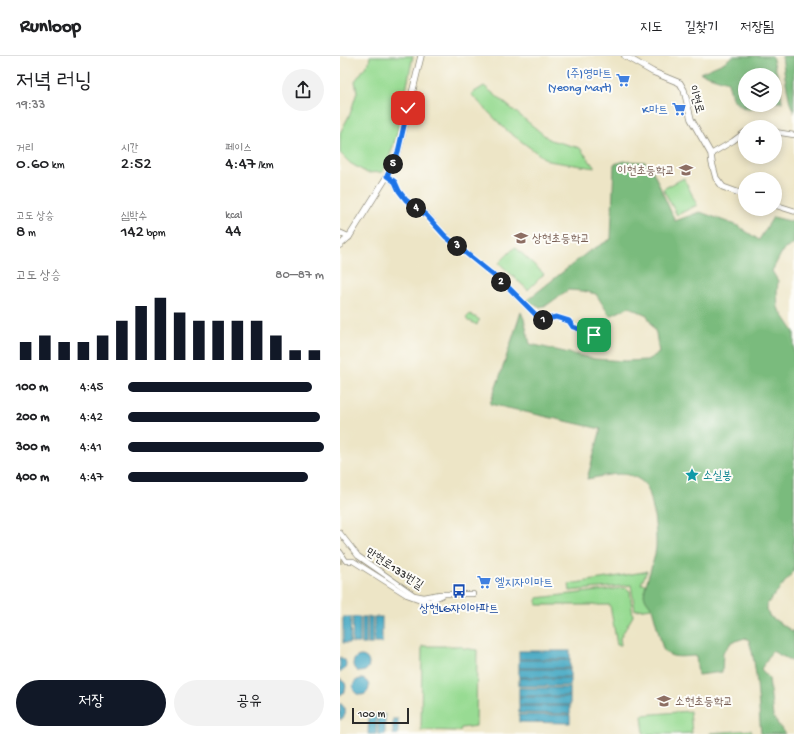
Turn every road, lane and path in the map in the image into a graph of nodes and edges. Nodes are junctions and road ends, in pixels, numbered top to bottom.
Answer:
1 (421, 56) edge
2 (625, 56) edge
3 (782, 133) edge
4 (794, 135) edge
5 (738, 137) edge
6 (711, 154) junction
7 (387, 176) junction
8 (738, 192) edge
9 (782, 207) edge
10 (794, 211) edge
11 (340, 233) edge
12 (349, 237) junction
13 (340, 245) edge
14 (604, 343) dead end
15 (340, 533) edge
16 (340, 552) edge
17 (446, 594) junction
18 (473, 594) dead end

1 - 7 street
2 - 6 street, 이현로
3 - 4 street
5 - 6 street
6 - 8 street, 이현로
7 - 12 street
7 - 14 street
9 - 10 street
11 - 12 street
12 - 13 street
15 - 17 street, 만현로133번길
16 - 17 street
17 - 18 street, 만현로133번길

